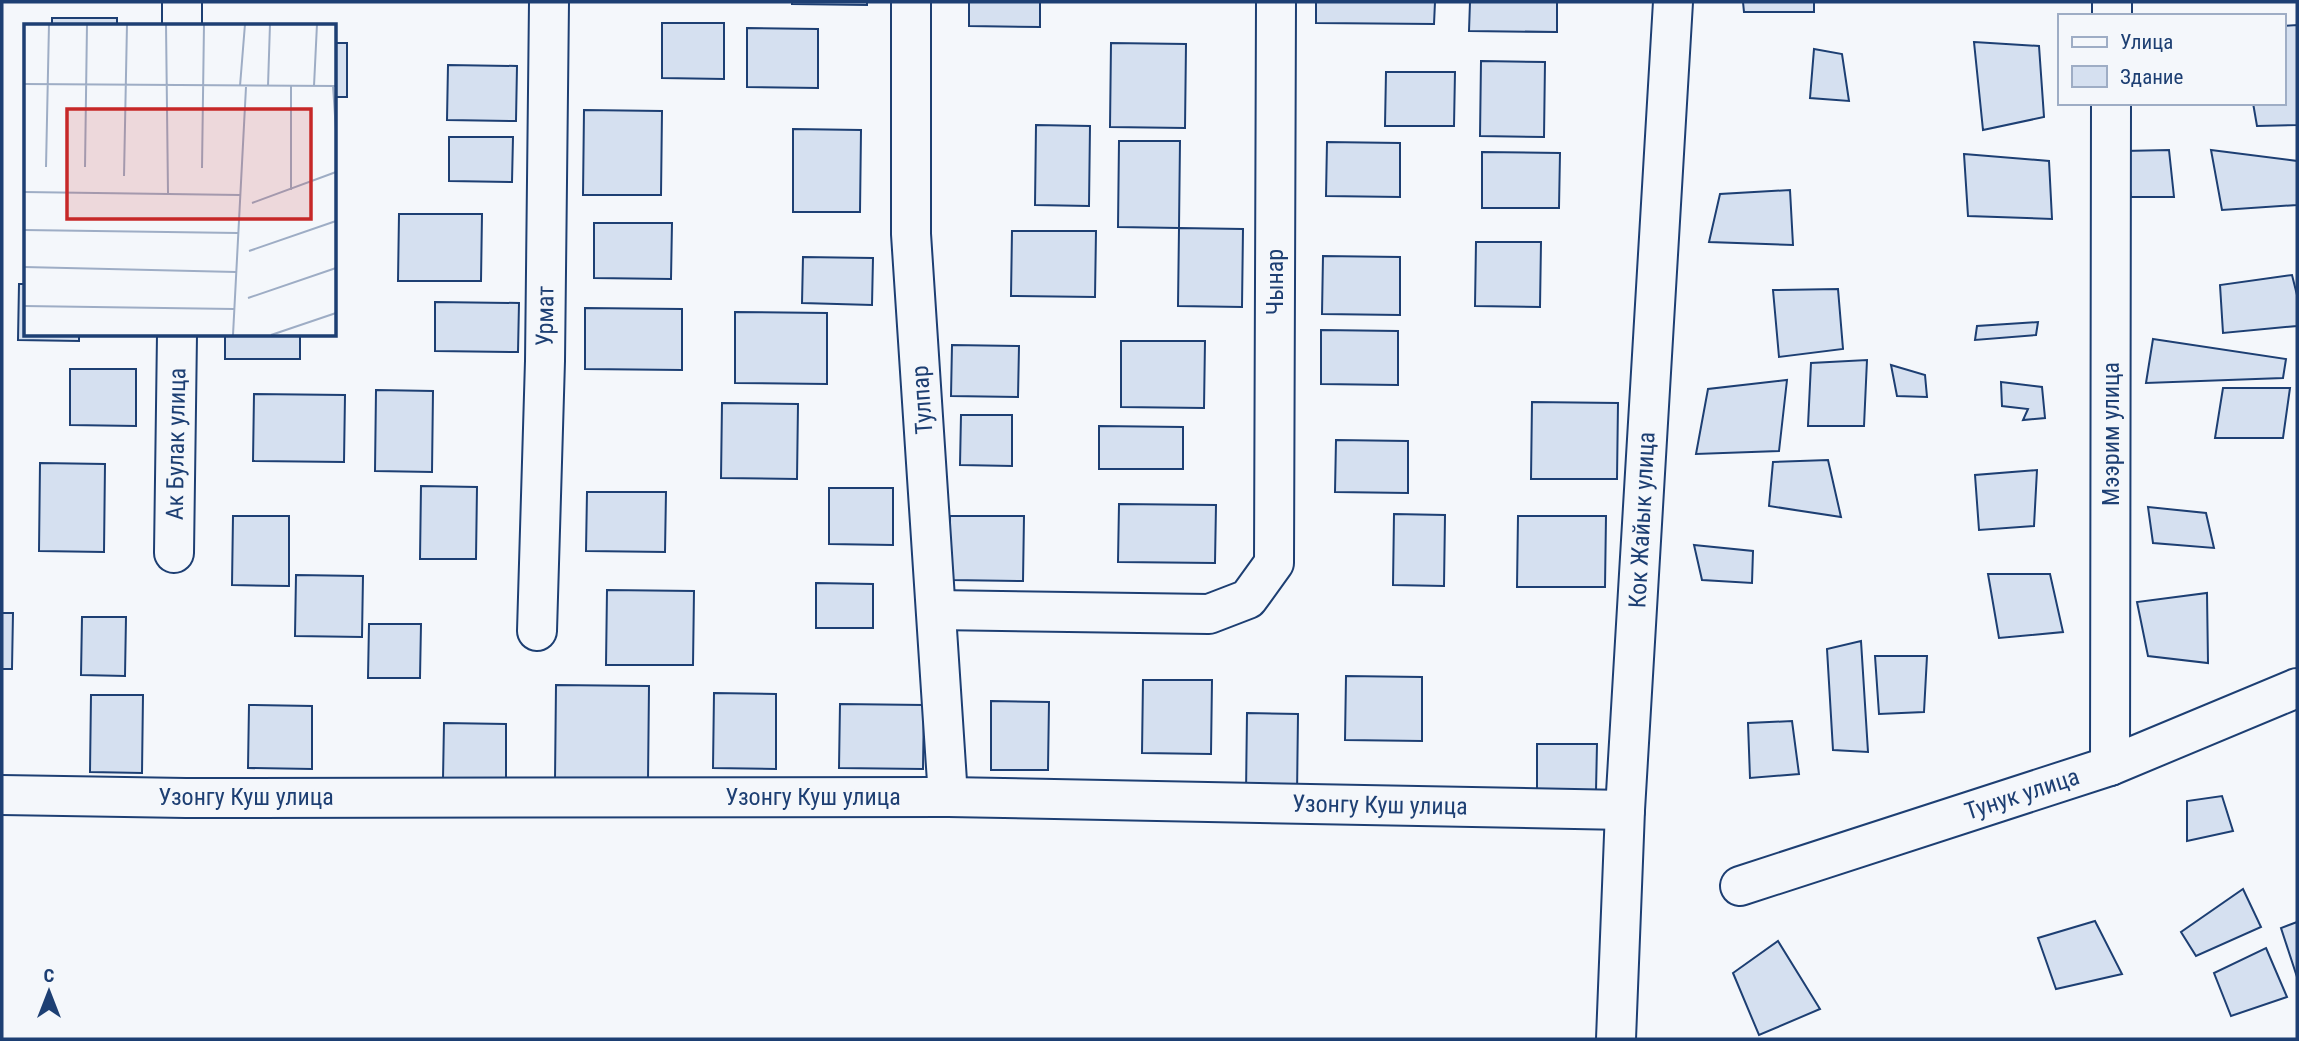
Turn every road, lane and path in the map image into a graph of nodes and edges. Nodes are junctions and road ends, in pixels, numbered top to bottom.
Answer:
1 (182, 2) edge
2 (549, 2) edge
3 (911, 2) edge
4 (1276, 2) edge
5 (1673, 2) edge
6 (182, 24) edge
7 (2111, 105) edge
8 (177, 336) edge
9 (174, 554) dead end
10 (936, 610) junction
11 (537, 631) dead end
12 (2297, 688) edge
13 (2110, 766) junction
14 (2, 795) edge
15 (948, 797) junction
16 (1625, 810) junction
17 (1740, 886) dead end
18 (1616, 1039) edge

1 - 6 street
2 - 11 street, Урмат
3 - 10 street, Тулпар
4 - 10 street, Чынар
5 - 16 street, Кок Жайык улица
7 - 13 street, Мээрим улица
8 - 9 street, Ак Булак улица
10 - 15 street, Тулпар
12 - 13 street, Тунук улица
13 - 17 street, Тунук улица
14 - 15 street, Узонгу Куш улица
15 - 16 street, Узонгу Куш улица
16 - 18 street, Кок Жайык улица

